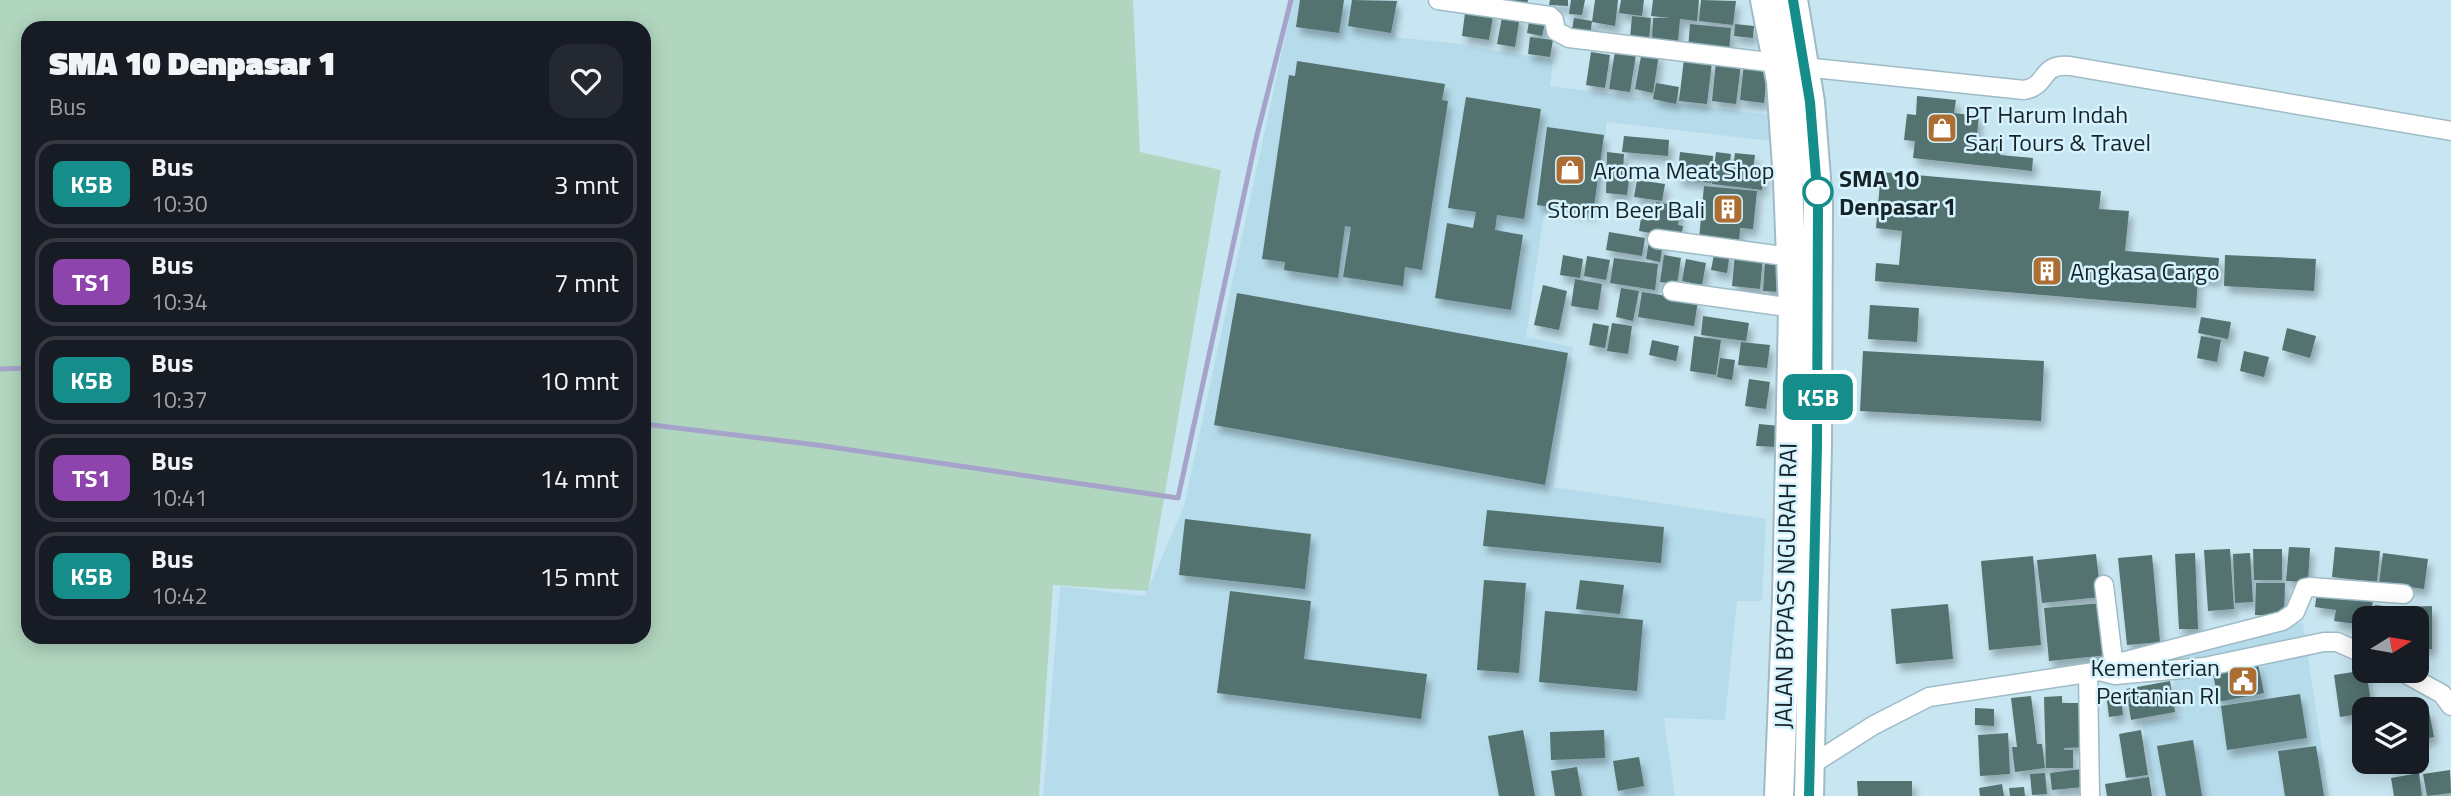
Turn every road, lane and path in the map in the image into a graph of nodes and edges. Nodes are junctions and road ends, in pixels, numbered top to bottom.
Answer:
1 (1438, 0) edge
2 (1765, 0) edge
3 (1797, 4) edge
4 (1791, 65) junction
5 (2451, 131) edge
6 (1657, 239) dead end
7 (1791, 257) junction
8 (1672, 291) dead end
9 (1793, 308) junction
10 (2104, 585) dead end
11 (2404, 594) dead end
12 (2352, 649) edge
13 (2105, 671) junction
14 (2422, 683) edge
15 (2451, 706) edge
16 (1811, 765) junction
17 (1779, 796) edge
18 (1809, 796) edge
19 (2090, 796) edge

1 - 4 street
2 - 4 highway, JALAN BYPASS NGURAH RAI
3 - 4 highway, JALAN BYPASS NGURAH RAI
4 - 5 street
4 - 7 highway, JALAN BYPASS NGURAH RAI
4 - 16 highway, JALAN BYPASS NGURAH RAI
6 - 7 street
7 - 9 highway, JALAN BYPASS NGURAH RAI
8 - 9 street
9 - 17 highway, JALAN BYPASS NGURAH RAI
10 - 13 street
11 - 13 street
12 - 13 street
13 - 16 street
13 - 19 street
14 - 15 street
16 - 18 highway, JALAN BYPASS NGURAH RAI

